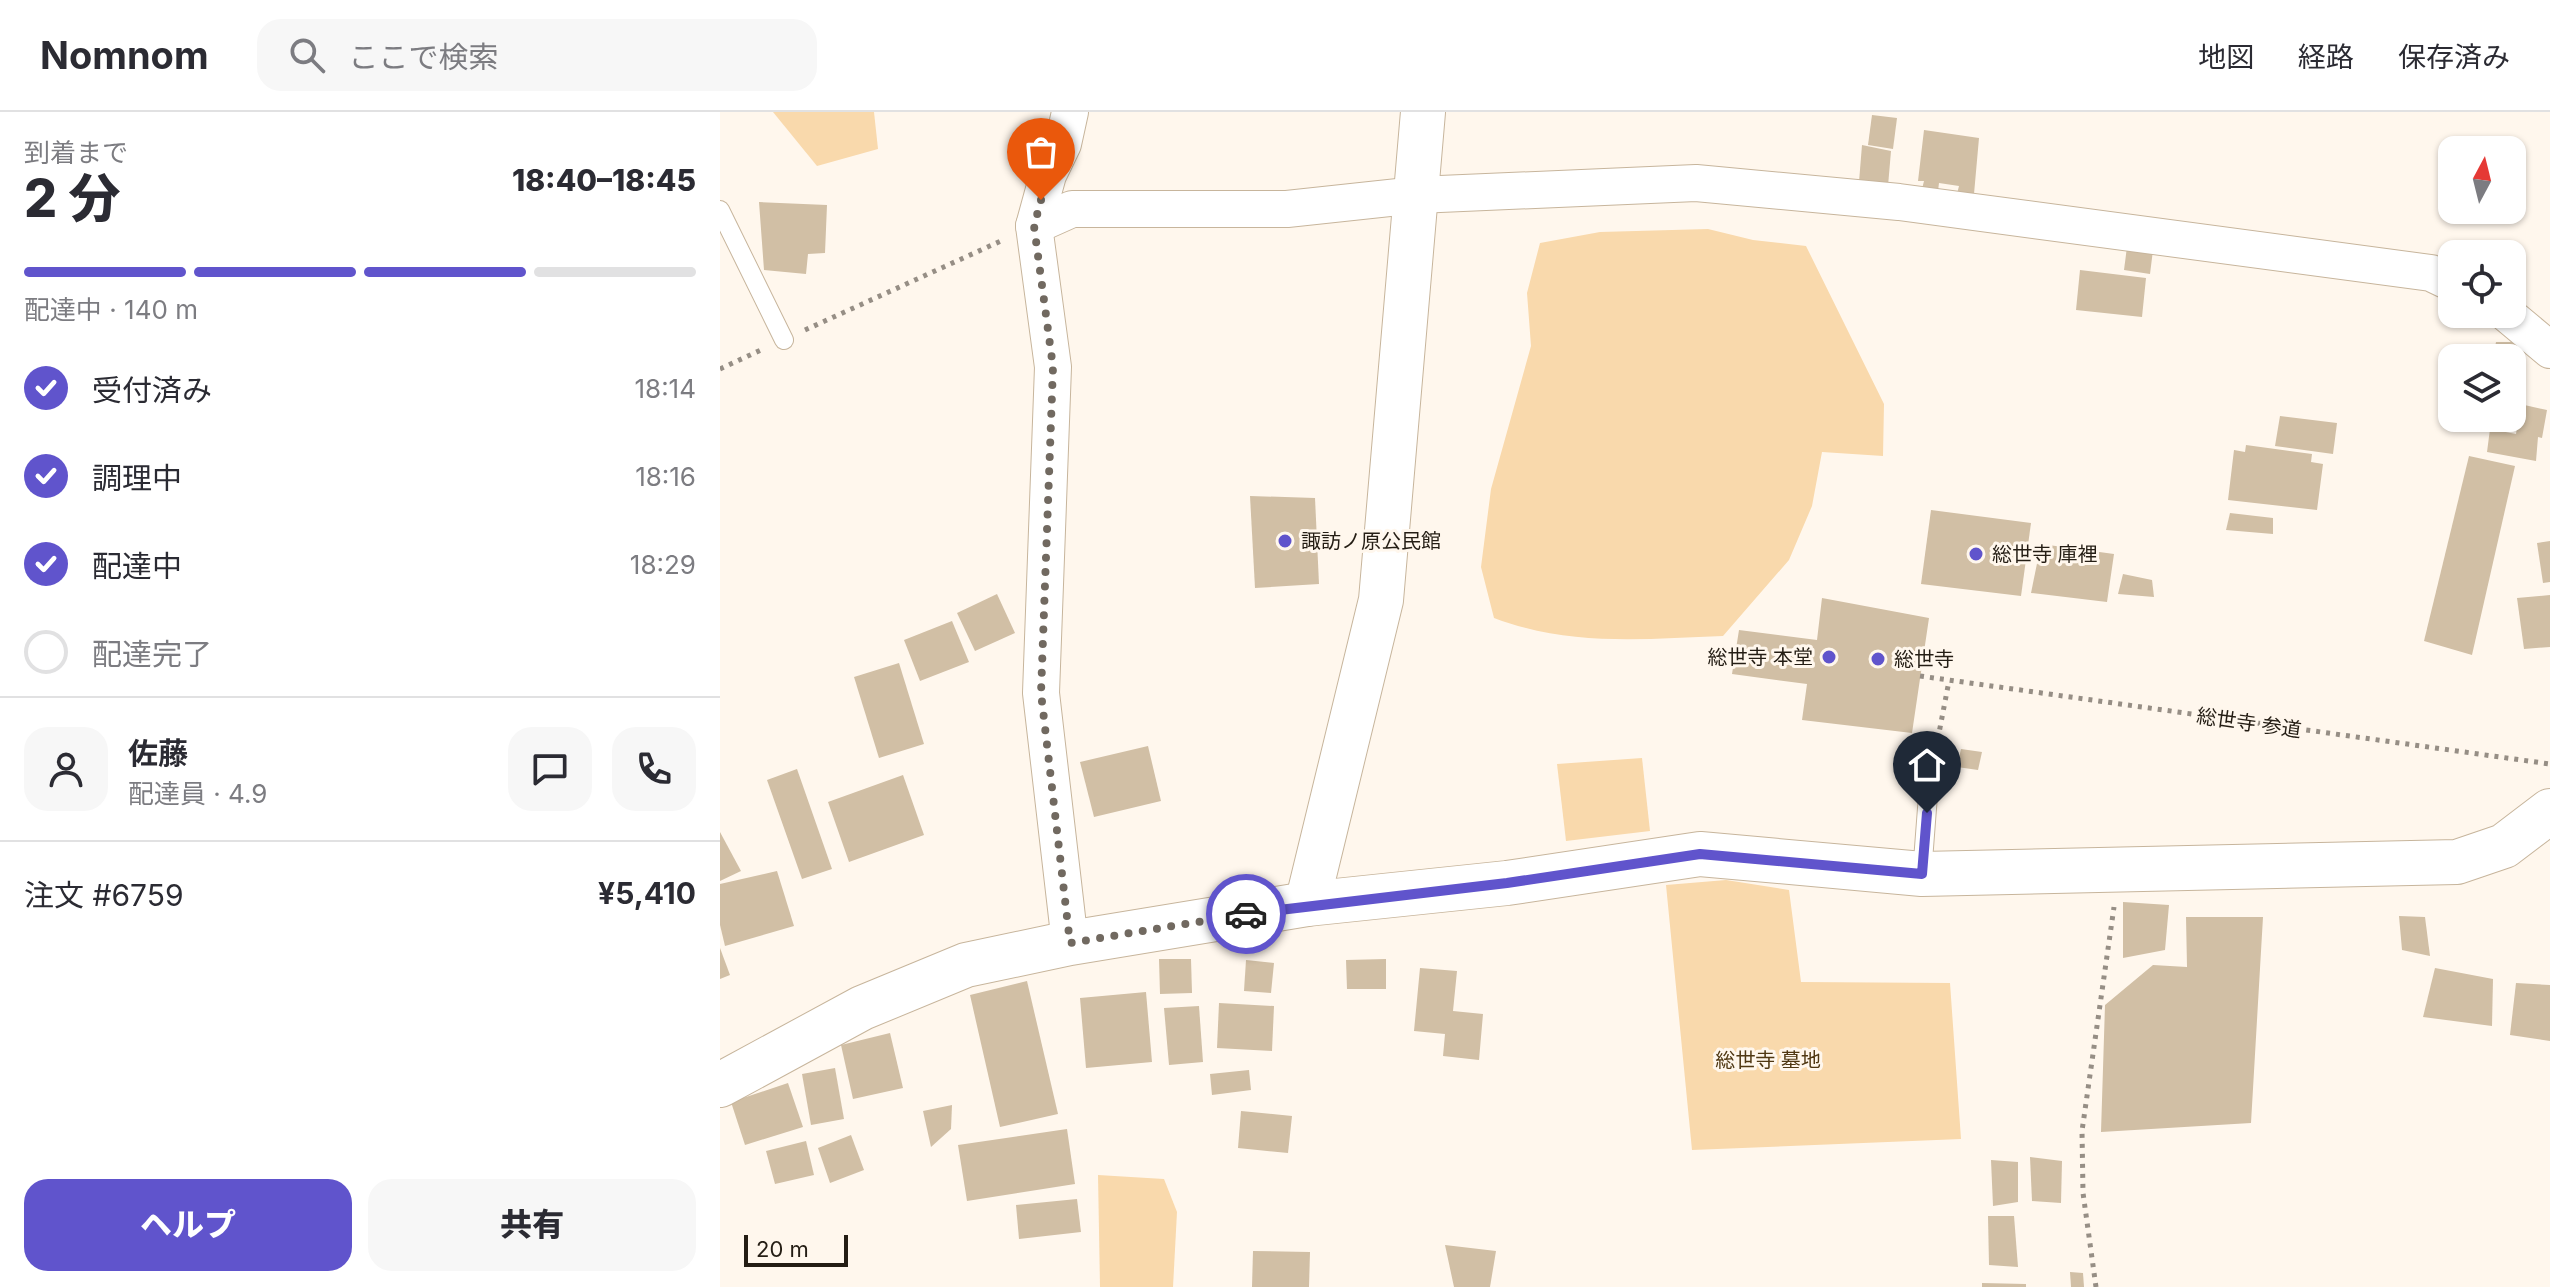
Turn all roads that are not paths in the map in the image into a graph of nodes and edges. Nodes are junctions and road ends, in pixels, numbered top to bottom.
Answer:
1 (1070, 112) edge
2 (1423, 112) edge
3 (1417, 195) junction
4 (720, 210) edge
5 (1034, 226) junction
6 (2438, 276) edge
7 (2524, 328) edge
8 (784, 340) road end
9 (2550, 350) edge
10 (1929, 782) road end
11 (2550, 811) edge
12 (1922, 874) junction
13 (1307, 904) junction
14 (1070, 943) junction
15 (720, 1085) edge

1 - 5 street
2 - 3 street
3 - 5 street
3 - 6 street
3 - 13 street
4 - 8 lane
5 - 14 street
7 - 9 street
10 - 12 lane
11 - 12 street
12 - 13 street
13 - 14 street
14 - 15 street

